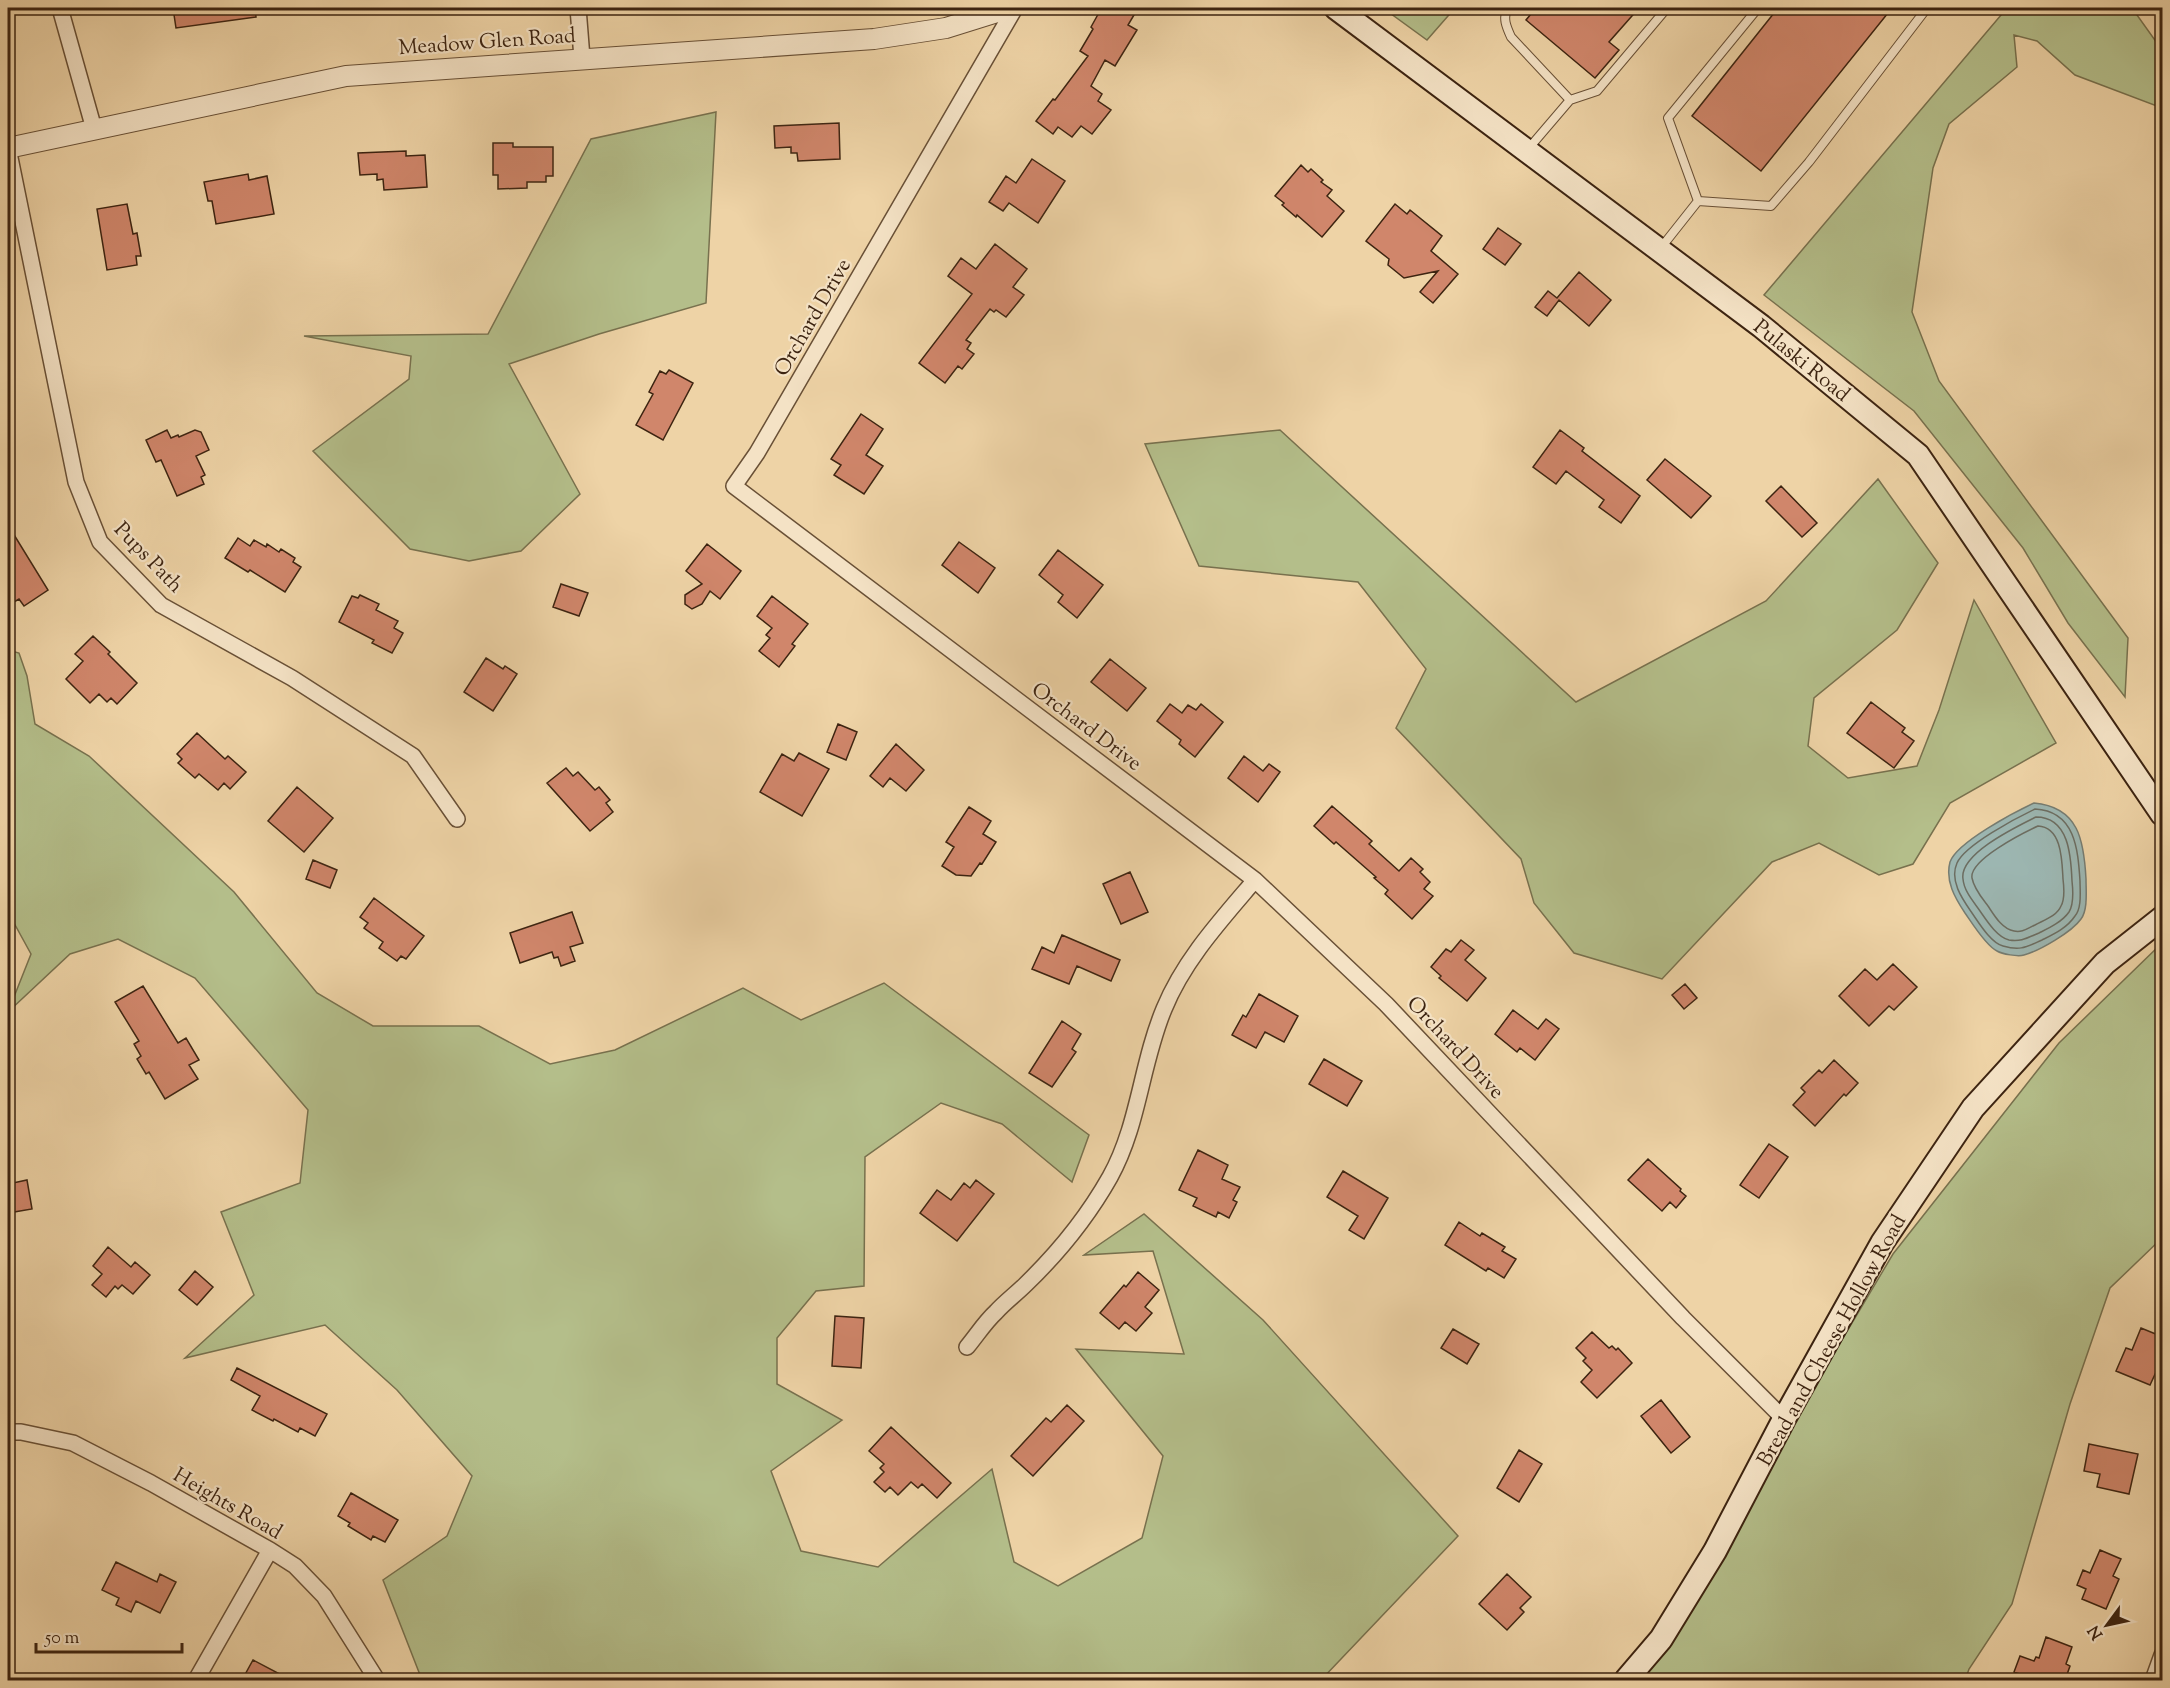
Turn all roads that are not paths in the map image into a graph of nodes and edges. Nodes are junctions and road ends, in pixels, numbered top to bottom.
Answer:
1 (60, 8) edge
2 (578, 8) edge
3 (1010, 8) edge
4 (1015, 8) edge
5 (1336, 8) edge
6 (1507, 8) edge
7 (1667, 8) edge
8 (1758, 8) edge
9 (1927, 8) edge
10 (582, 58) junction
11 (1570, 100) junction
12 (94, 129) junction
13 (8, 148) edge
14 (1526, 151) junction
15 (1698, 201) junction
16 (1659, 250) junction
17 (2163, 814) edge
18 (457, 819) dead end
19 (1256, 880) junction
20 (2163, 918) edge
21 (968, 1347) dead end
22 (1784, 1419) junction
23 (8, 1432) edge
24 (270, 1550) junction
25 (2163, 1655) edge
26 (196, 1680) edge
27 (377, 1680) edge
28 (1626, 1680) edge
29 (2153, 1680) edge

1 - 12 street
2 - 10 street
3 - 10 street, Meadow Glen Road
4 - 19 street, Orchard Drive
5 - 14 main road, Pulaski Road
6 - 11 lane
7 - 11 lane
8 - 15 lane
9 - 15 lane
10 - 12 street, Meadow Glen Road
11 - 14 lane
12 - 13 street, Meadow Glen Road
13 - 18 street, Pups Path
14 - 16 main road, Pulaski Road
15 - 16 lane
16 - 17 main road, Pulaski Road
19 - 21 street
19 - 22 street, Orchard Drive
20 - 22 main road, Bread and Cheese Hollow Road
22 - 28 main road, Bread and Cheese Hollow Road
23 - 24 street, Heights Road
24 - 26 street
24 - 27 street, Heights Road
25 - 29 street

